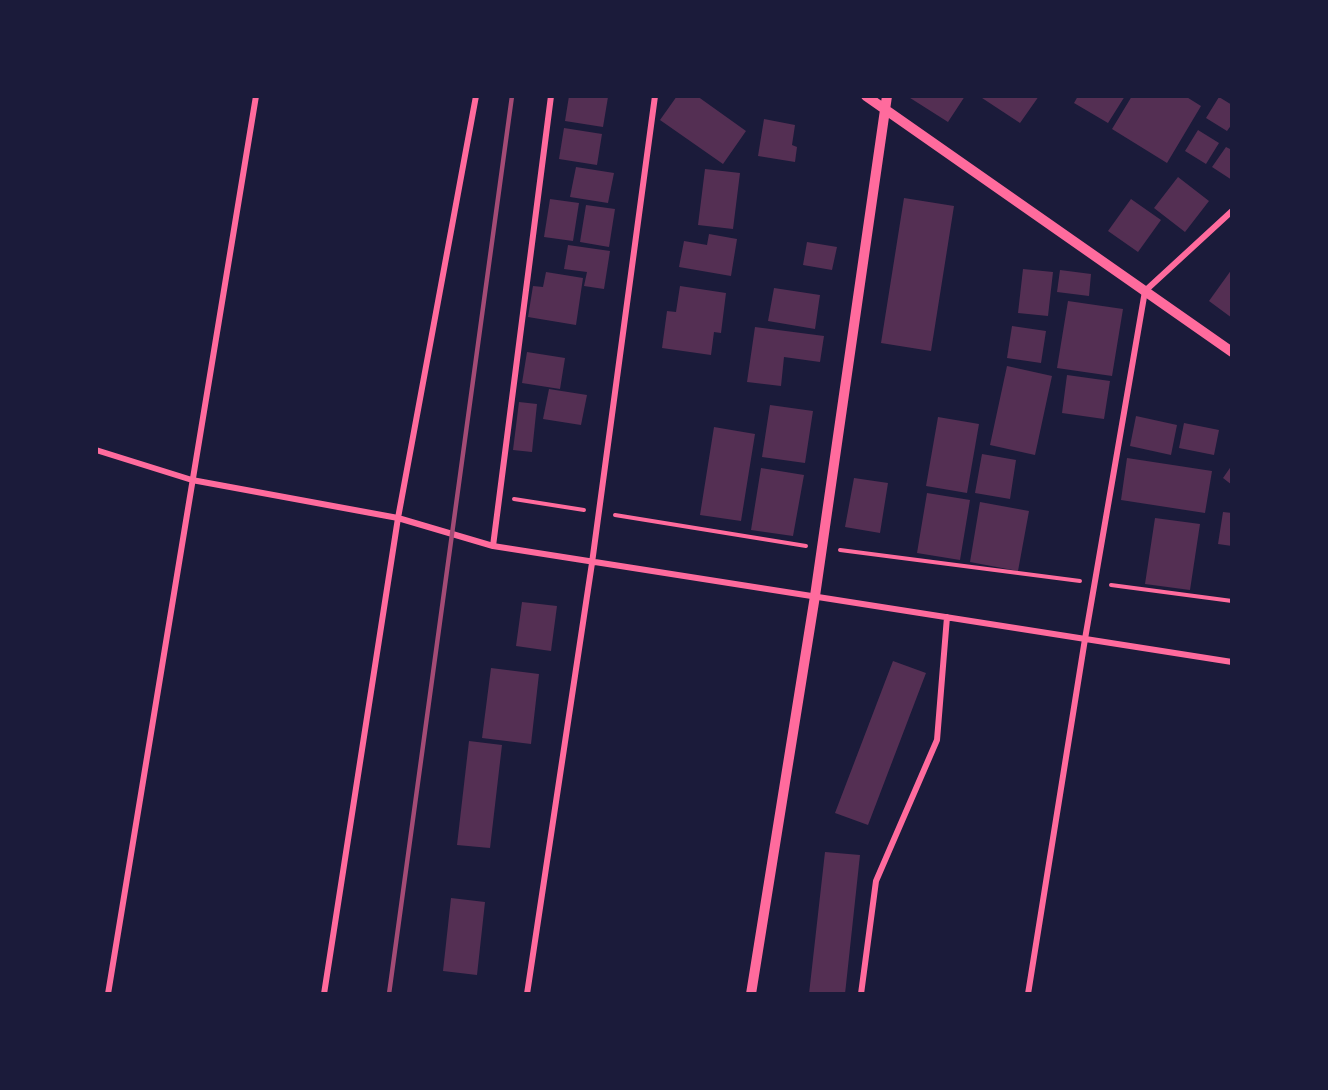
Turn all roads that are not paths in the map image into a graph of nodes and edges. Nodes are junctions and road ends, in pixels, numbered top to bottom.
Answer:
1 (256, 96) edge
2 (476, 96) edge
3 (551, 96) edge
4 (655, 96) edge
5 (866, 96) edge
6 (887, 96) edge
7 (885, 109) junction
8 (1232, 211) edge
9 (1144, 291) junction
10 (1232, 352) edge
11 (96, 450) edge
12 (192, 480) junction
13 (398, 518) junction
14 (493, 546) junction
15 (592, 563) junction
16 (815, 596) junction
17 (947, 617) junction
18 (1085, 639) junction
19 (1232, 662) edge
20 (108, 994) edge
21 (324, 994) edge
22 (527, 994) edge
23 (751, 994) edge
24 (861, 994) edge
25 (1028, 994) edge

1 - 12 street
2 - 13 street
3 - 14 street
4 - 15 street
5 - 7 street
6 - 7 street
7 - 9 street
7 - 16 street
8 - 9 street
9 - 10 street
9 - 18 street
11 - 12 street
12 - 13 street
12 - 20 street
13 - 14 street
13 - 21 street
14 - 15 street
15 - 16 street
15 - 22 street
16 - 17 street
16 - 23 street
17 - 18 street
17 - 24 street
18 - 19 street
18 - 25 street

